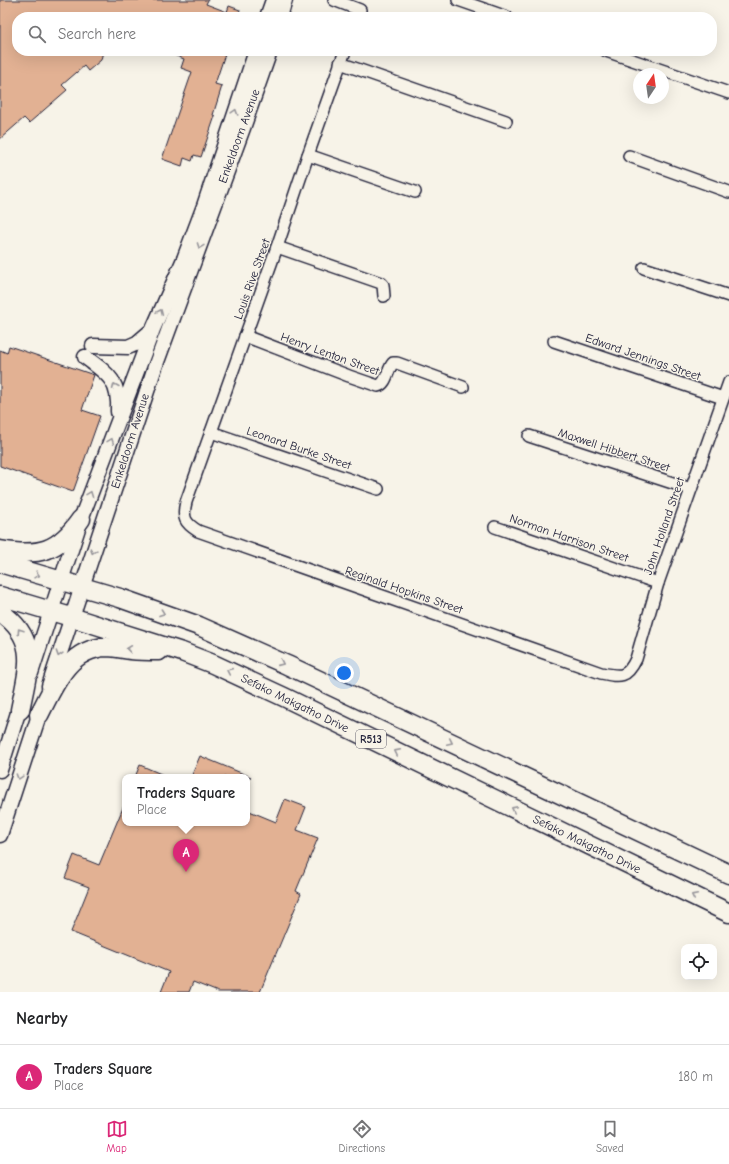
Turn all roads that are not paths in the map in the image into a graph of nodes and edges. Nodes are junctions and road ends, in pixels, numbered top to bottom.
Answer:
1 (263, 0) edge
2 (273, 0) edge
3 (285, 0) edge
4 (334, 0) edge
5 (458, 0) edge
6 (360, 9) edge
7 (263, 12) edge
8 (269, 12) edge
9 (281, 12) edge
10 (493, 12) edge
11 (254, 56) edge
12 (268, 56) edge
13 (343, 56) edge
14 (621, 56) edge
15 (340, 63) junction
16 (729, 93) edge
17 (506, 121) dead end
18 (308, 155) junction
19 (629, 156) dead end
20 (415, 192) dead end
21 (729, 192) edge
22 (277, 247) junction
23 (644, 268) dead end
24 (384, 296) dead end
25 (729, 296) edge
26 (153, 329) junction
27 (245, 336) junction
28 (554, 340) dead end
29 (729, 382) edge
30 (463, 388) dead end
31 (723, 398) junction
32 (117, 424) junction
33 (211, 432) junction
34 (529, 436) dead end
35 (378, 489) dead end
36 (691, 489) junction
37 (184, 516) joint
38 (81, 518) junction
39 (495, 527) dead end
40 (0, 550) edge
41 (0, 563) edge
42 (60, 582) junction
43 (658, 583) junction
44 (81, 587) junction
45 (0, 596) edge
46 (51, 610) junction
47 (0, 612) edge
48 (71, 617) junction
49 (182, 652) junction
50 (622, 676) joint
51 (20, 710) junction
52 (39, 715) junction
53 (0, 770) edge
54 (0, 835) edge
55 (729, 874) edge
56 (729, 913) edge

1 - 7 street
2 - 8 street
3 - 9 street
4 - 6 street
5 - 10 street
26 -> 11 street, Enkeldoorn Avenue
12 -> 44 street, Enkeldoorn Avenue
13 - 15 street, Louis Rive Street
14 - 16 street
15 - 17 street
15 - 18 street, Louis Rive Street
18 - 20 street
18 - 22 street, Louis Rive Street
19 - 21 street
22 - 24 street
22 - 27 street, Louis Rive Street
23 - 25 street
26 - 32 street, Enkeldoorn Avenue
32 -> 26 street
27 - 30 street, Henry Lenton Street
27 - 33 street, Louis Rive Street
28 - 31 street, Edward Jennings Street
29 - 31 street, John Holland Street
31 - 36 street, John Holland Street
38 -> 32 street, Enkeldoorn Avenue
33 - 35 street, Leonard Burke Street
33 - 37 street, Louis Rive Street
34 - 36 street, Maxwell Hibbert Street
36 - 43 street, John Holland Street
37 - 50 street, Reginald Hopkins Street
38 - 40 main road
38 - 42 street, Enkeldoorn Avenue
39 - 43 street, Norman Harrison Street
41 -> 42 main road, R513
42 - 44 main road, R513
42 - 46 street, Enkeldoorn Avenue
43 - 50 street, John Holland Street
44 - 48 street, Enkeldoorn Avenue
44 -> 55 main road, R513
45 - 46 main road, Sefako Makgatho Drive / R513
46 - 48 main road, Sefako Makgatho Drive / R513
46 - 51 street, Enkeldoorn Avenue
51 -> 47 main road
48 - 49 main road, Sefako Makgatho Drive / R513
48 -> 52 street, Enkeldoorn Avenue
49 -> 52 main road
56 -> 49 main road, Sefako Makgatho Drive / R513
51 - 53 street, Enkeldoorn Avenue
52 -> 54 street, Enkeldoorn Avenue

